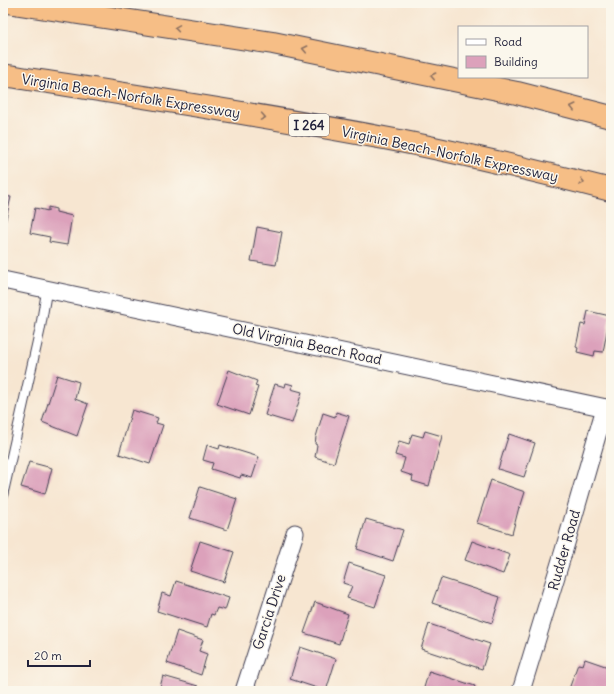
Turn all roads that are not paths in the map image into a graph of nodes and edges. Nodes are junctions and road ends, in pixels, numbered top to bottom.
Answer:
1 (14, 3) edge
2 (3, 75) edge
3 (611, 117) edge
4 (611, 190) edge
5 (3, 280) edge
6 (47, 289) junction
7 (608, 409) edge
8 (3, 494) edge
9 (295, 533) dead end
10 (244, 691) edge
11 (521, 691) edge

3 -> 1 highway
2 -> 4 highway, Virginia Beach-Norfolk Expressway / I 264
5 - 6 street, Old Virginia Beach Road
6 - 7 street, Old Virginia Beach Road
6 - 8 lane
7 - 11 street, Rudder Road
9 - 10 street, Garcia Drive

